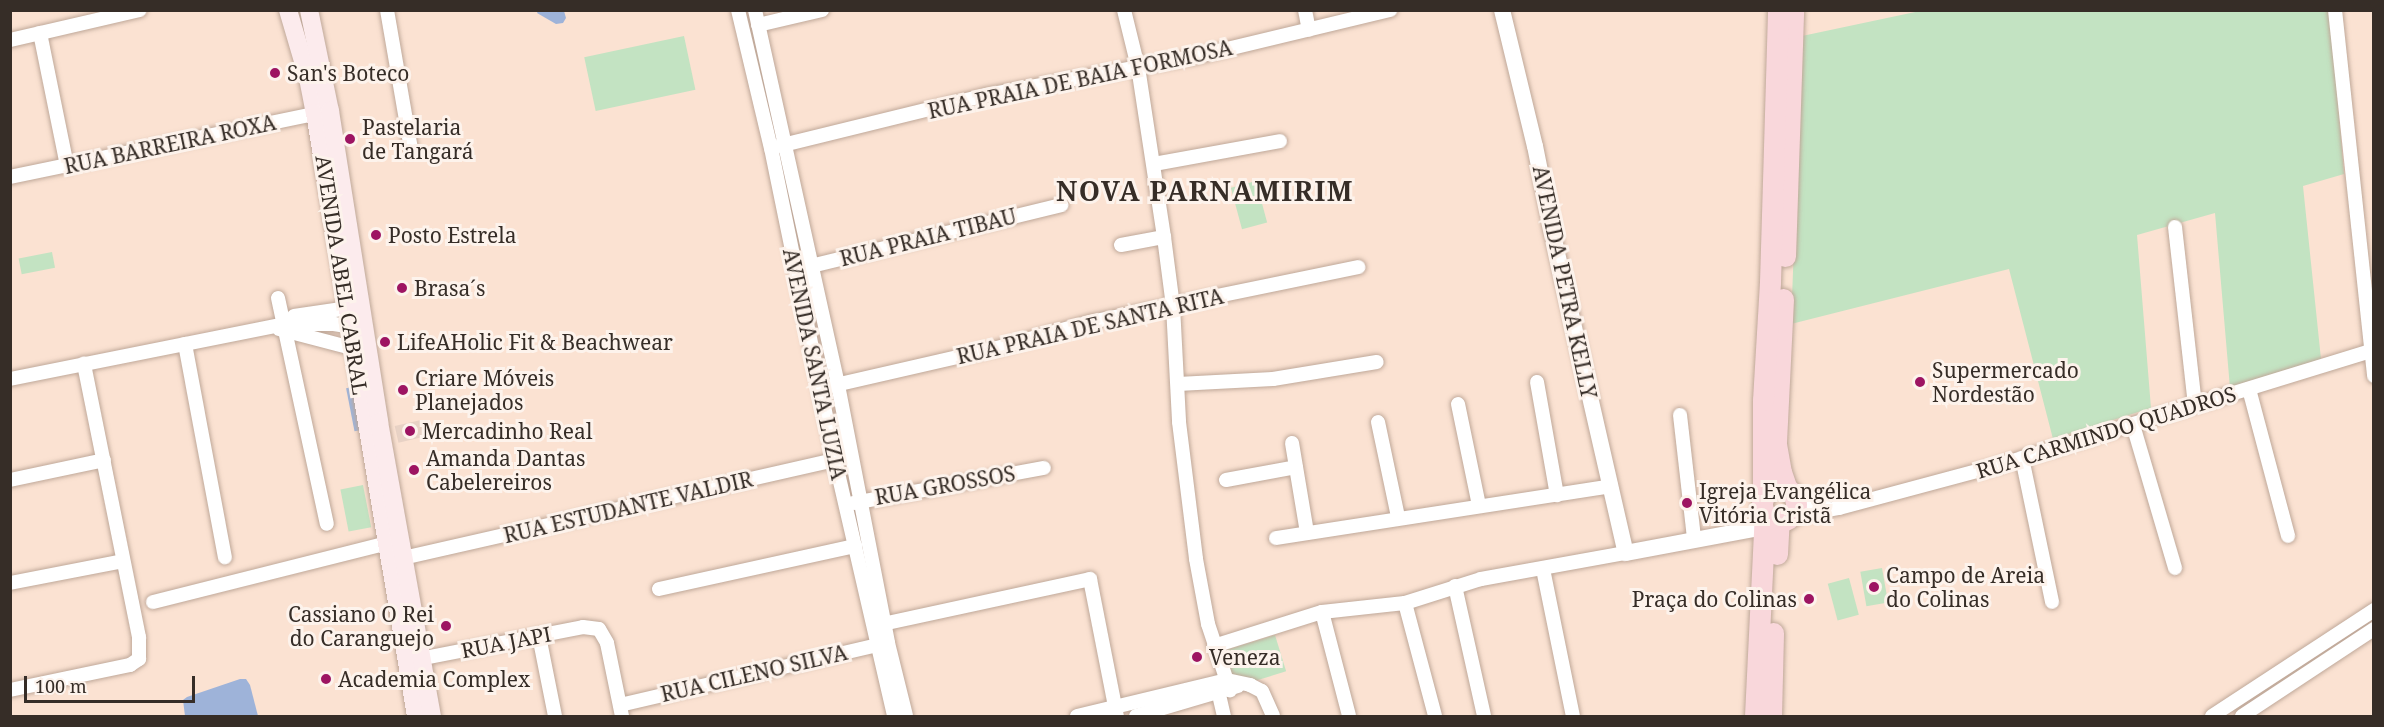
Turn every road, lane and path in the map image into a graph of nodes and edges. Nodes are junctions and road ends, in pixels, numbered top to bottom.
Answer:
1 (140, 10) edge
2 (288, 10) edge
3 (309, 10) edge
4 (387, 10) edge
5 (738, 10) edge
6 (755, 10) edge
7 (822, 10) edge
8 (1124, 10) edge
9 (1305, 10) edge
10 (1390, 10) edge
11 (1502, 10) edge
12 (1778, 10) edge
13 (1793, 10) edge
14 (2335, 10) edge
15 (758, 25) junction
16 (1309, 30) junction
17 (40, 33) junction
18 (10, 40) edge
19 (1138, 67) junction
20 (323, 112) junction
21 (1280, 141) dead end
22 (785, 145) junction
23 (771, 148) junction
24 (411, 149) dead end
25 (1154, 164) junction
26 (67, 166) junction
27 (10, 177) edge
28 (1061, 205) dead end
29 (2175, 227) dead end
30 (1164, 237) junction
31 (1121, 245) dead end
32 (811, 266) junction
33 (1358, 267) dead end
34 (795, 270) junction
35 (278, 298) dead end
36 (1173, 306) junction
37 (348, 308) junction
38 (285, 324) junction
39 (351, 327) junction
40 (185, 344) junction
41 (355, 349) junction
42 (2372, 350) edge
43 (1377, 362) dead end
44 (84, 363) junction
45 (2373, 375) edge
46 (10, 379) edge
47 (1537, 382) dead end
48 (1178, 384) junction
49 (838, 385) junction
50 (823, 388) junction
51 (2249, 389) junction
52 (1458, 404) dead end
53 (2195, 405) junction
54 (1680, 415) dead end
55 (1378, 422) dead end
56 (2133, 424) junction
57 (1292, 443) dead end
58 (852, 456) junction
59 (2022, 458) junction
60 (104, 460) junction
61 (835, 460) junction
62 (1296, 467) junction
63 (1044, 468) dead end
64 (10, 480) edge
65 (1226, 480) dead end
66 (1611, 486) junction
67 (1557, 495) junction
68 (862, 500) junction
69 (846, 505) junction
70 (1479, 505) junction
71 (1778, 509) junction
72 (1398, 517) junction
73 (327, 524) dead end
74 (867, 531) junction
75 (1307, 533) junction
76 (2288, 536) dead end
77 (1276, 538) dead end
78 (1694, 538) junction
79 (854, 540) junction
80 (394, 541) junction
81 (1626, 553) junction
82 (225, 557) dead end
83 (404, 558) junction
84 (123, 561) junction
85 (2175, 568) dead end
86 (1543, 569) junction
87 (10, 583) edge
88 (1455, 586) junction
89 (659, 589) dead end
90 (153, 602) dead end
91 (2052, 602) dead end
92 (1406, 603) junction
93 (2373, 610) edge
94 (1322, 612) junction
95 (879, 625) junction
96 (2373, 629) edge
97 (539, 636) junction
98 (883, 644) junction
99 (1214, 646) junction
100 (414, 659) junction
101 (1227, 686) junction
102 (10, 690) edge
103 (621, 711) edge
104 (1116, 712) edge
105 (416, 717) edge
106 (432, 717) edge
107 (555, 717) edge
108 (894, 717) edge
109 (906, 717) edge
110 (1077, 717) edge
111 (1136, 717) edge
112 (1224, 717) edge
113 (1273, 717) edge
114 (1349, 717) edge
115 (1435, 717) edge
116 (1484, 717) edge
117 (1573, 717) edge
118 (1755, 717) edge
119 (1771, 717) edge
120 (2212, 717) edge
121 (2242, 717) edge

1 - 17 street
2 - 20 main road, AVENIDA ABEL CABRAL
3 - 20 main road, AVENIDA ABEL CABRAL
4 - 24 street
5 - 23 street, AVENIDA SANTA LUZIA
6 - 15 street, AVENIDA SANTA LUZIA
7 - 15 street
8 - 19 street
9 - 16 street
10 - 16 street, RUA PRAIA DE BAIA FORMOSA
11 - 66 street, AVENIDA PETRA KELLY
12 - 71 main road
13 - 71 main road
14 - 42 street
15 - 22 street, AVENIDA SANTA LUZIA
16 - 19 street, RUA PRAIA DE BAIA FORMOSA
17 - 18 street
17 - 26 street
19 - 22 street, RUA PRAIA DE BAIA FORMOSA
19 - 25 street
20 - 26 street, RUA BARREIRA ROXA
20 - 37 main road, AVENIDA ABEL CABRAL
20 - 80 main road, AVENIDA ABEL CABRAL
21 - 25 street
22 - 23 street, RUA PRAIA DE BAIA FORMOSA
22 - 32 street, AVENIDA SANTA LUZIA
23 - 34 street, AVENIDA SANTA LUZIA
25 - 30 street
26 - 27 street, RUA BARREIRA ROXA
28 - 32 street, RUA PRAIA TIBAU
29 - 53 street
30 - 31 street
30 - 36 street
32 - 34 street, RUA PRAIA TIBAU
32 - 49 street, AVENIDA SANTA LUZIA
33 - 36 street, RUA PRAIA DE SANTA RITA
34 - 50 street, AVENIDA SANTA LUZIA
35 - 38 street
36 - 48 street
36 - 49 street, RUA PRAIA DE SANTA RITA
37 - 38 street
37 - 39 main road, AVENIDA ABEL CABRAL
38 - 39 street
38 - 40 street
38 - 41 street
38 - 73 street
39 - 41 main road, AVENIDA ABEL CABRAL
40 - 44 street
40 - 82 street
41 - 80 main road, AVENIDA ABEL CABRAL
42 - 45 street
42 - 51 street, RUA CARMINDO QUADROS
43 - 48 street
44 - 46 street
44 - 60 street
47 - 67 street
48 - 99 street
49 - 50 street, RUA PRAIA DE SANTA RITA
49 - 58 street, AVENIDA SANTA LUZIA
50 - 61 street, AVENIDA SANTA LUZIA
51 - 53 street, RUA CARMINDO QUADROS
51 - 76 street
52 - 70 street
53 - 56 street, RUA CARMINDO QUADROS
54 - 78 street
55 - 72 street
56 - 59 street, RUA CARMINDO QUADROS
56 - 85 street
57 - 62 street
58 - 61 street, RUA ESTUDANTE VALDIR
58 - 68 street, AVENIDA SANTA LUZIA
59 - 71 street, RUA CARMINDO QUADROS
59 - 91 street
60 - 64 street
60 - 84 street
61 - 69 street, AVENIDA SANTA LUZIA
61 - 83 street, RUA ESTUDANTE VALDIR
62 - 65 street
62 - 75 street
63 - 68 street, RUA GROSSOS
66 - 67 street
66 - 81 street, AVENIDA PETRA KELLY
67 - 70 street
68 - 69 street, RUA GROSSOS
68 - 74 street, AVENIDA SANTA LUZIA
69 - 79 street, AVENIDA SANTA LUZIA
70 - 72 street
71 - 78 street, RUA CARMINDO QUADROS
71 - 118 main road
71 - 119 main road
72 - 75 street
74 - 79 street
74 - 95 street, AVENIDA SANTA LUZIA
75 - 77 street
78 - 81 street, RUA CARMINDO QUADROS
79 - 89 street
79 - 95 street, AVENIDA SANTA LUZIA
80 - 83 main road, AVENIDA ABEL CABRAL
80 - 90 street
80 - 100 main road, AVENIDA ABEL CABRAL
81 - 86 street, RUA CARMINDO QUADROS
83 - 100 main road, AVENIDA ABEL CABRAL
84 - 87 street
84 - 102 street
86 - 88 street, RUA CARMINDO QUADROS
86 - 117 street
88 - 92 street, RUA CARMINDO QUADROS
88 - 116 street
92 - 94 street, RUA CARMINDO QUADROS
92 - 115 street
93 - 120 street
94 - 99 street, RUA CARMINDO QUADROS
94 - 114 street
95 - 98 street, AVENIDA SANTA LUZIA
95 - 104 street
96 - 121 street
97 - 100 street, RUA JAPI
97 - 103 street, RUA JAPI
97 - 107 street
98 - 103 street, RUA CILENO SILVA
98 - 108 street, AVENIDA SANTA LUZIA
98 - 109 street, AVENIDA SANTA LUZIA
99 - 101 street
100 - 105 main road, AVENIDA ABEL CABRAL
100 - 106 main road, AVENIDA ABEL CABRAL
101 - 104 street
101 - 111 street
101 - 112 street
101 - 113 street
104 - 110 street

